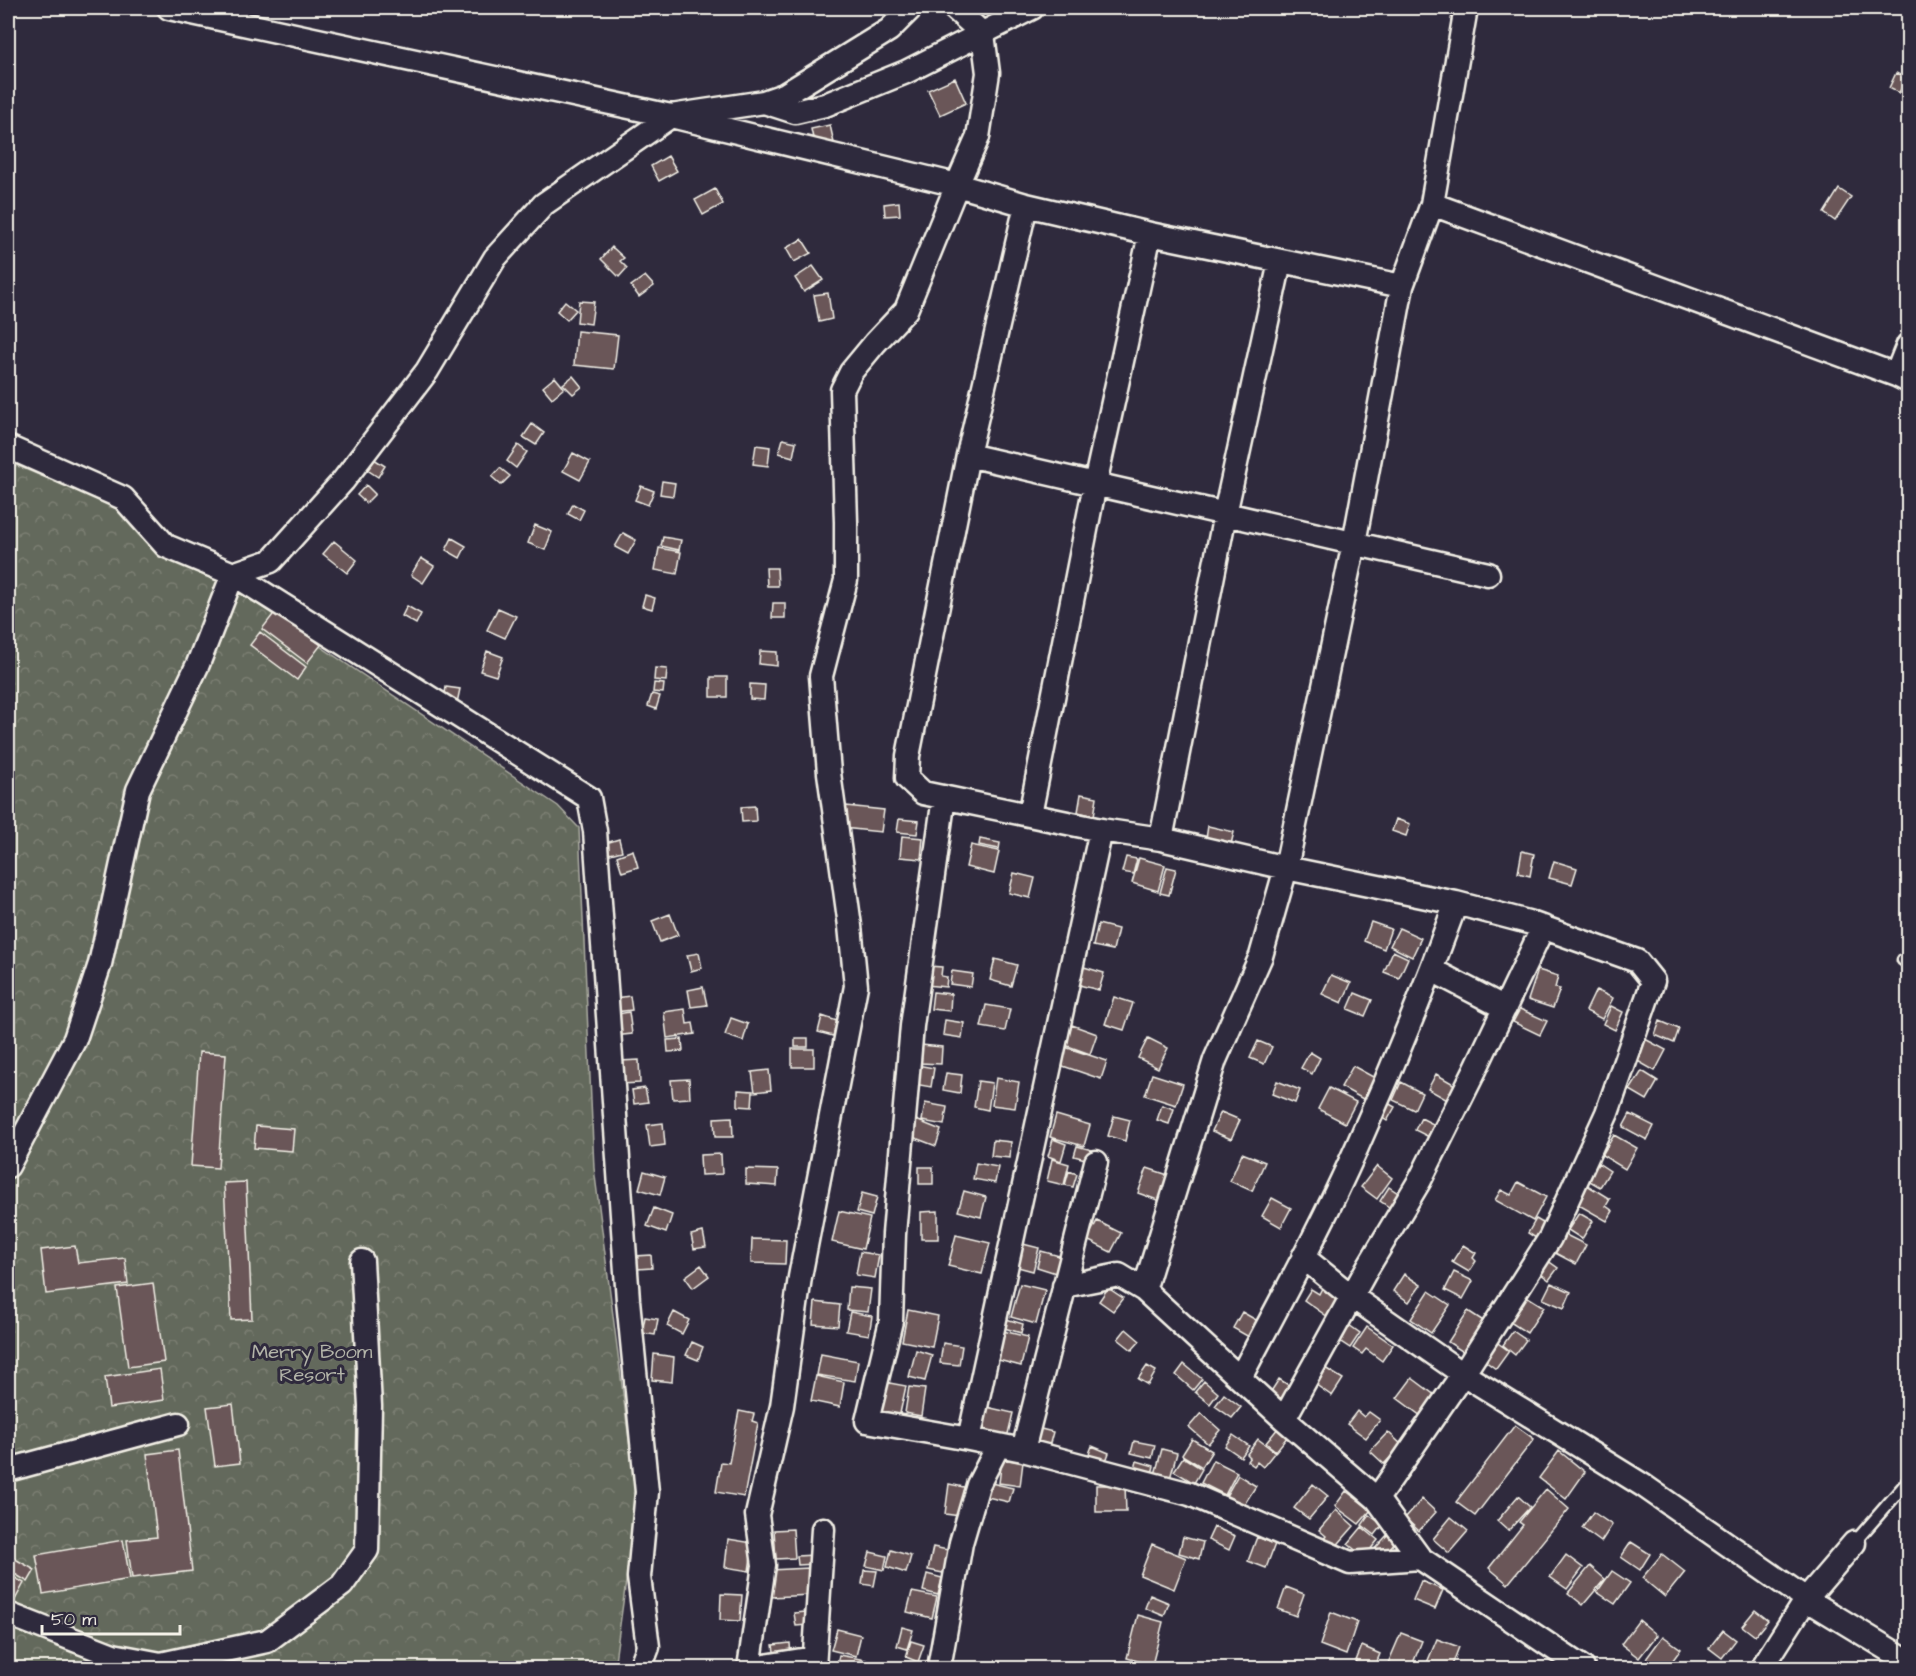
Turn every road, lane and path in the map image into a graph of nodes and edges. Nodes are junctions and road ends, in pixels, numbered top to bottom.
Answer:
1 (169, 8) edge
2 (911, 8) edge
3 (954, 8) edge
4 (1032, 8) edge
5 (1466, 8) edge
6 (983, 34) junction
7 (764, 102) junction
8 (671, 116) junction
9 (957, 185) junction
10 (1432, 204) junction
11 (1026, 206) junction
12 (1150, 234) junction
13 (1280, 262) junction
14 (1402, 286) junction
15 (1908, 345) edge
16 (1902, 378) edge
17 (8, 447) edge
18 (968, 455) junction
19 (1095, 484) junction
20 (1225, 514) junction
21 (1354, 543) junction
22 (233, 574) junction
23 (1488, 574) dead end
24 (944, 797) junction
25 (1030, 815) junction
26 (1101, 830) junction
27 (1161, 839) junction
28 (1286, 868) junction
29 (1456, 903) junction
30 (1542, 927) junction
31 (1432, 970) junction
32 (1505, 1008) junction
33 (1096, 1162) dead end
34 (8, 1166) edge
35 (1304, 1257) junction
36 (362, 1261) dead end
37 (1064, 1286) junction
38 (1144, 1290) junction
39 (1351, 1296) junction
40 (1463, 1374) junction
41 (1240, 1378) junction
42 (1284, 1419) junction
43 (178, 1424) dead end
44 (969, 1439) junction
45 (998, 1446) junction
46 (1023, 1450) junction
47 (8, 1470) edge
48 (1908, 1481) edge
49 (1377, 1499) junction
50 (823, 1529) dead end
51 (1854, 1543) joint
52 (1420, 1558) junction
53 (1806, 1599) junction
54 (8, 1614) edge
55 (1908, 1661) edge
56 (814, 1663) edge
57 (640, 1668) edge
58 (751, 1668) edge
59 (939, 1668) edge
60 (1583, 1668) edge
61 (1762, 1668) edge

1 - 8 street
2 - 7 street
3 - 6 street
4 - 6 street
5 - 10 street
6 - 7 street
6 - 9 street
7 - 8 street
8 - 9 street
8 - 22 street
9 - 11 street
9 - 58 street
10 - 14 street
10 - 16 street
11 - 12 street
11 - 18 street
12 - 13 street
12 - 19 street
13 - 14 street
13 - 20 street
14 - 21 street
15 - 16 street
17 - 22 street
18 - 19 street
18 - 24 street
19 - 20 street
19 - 25 street
20 - 21 street
20 - 27 street
21 - 23 street
21 - 28 street
22 - 34 street
22 - 57 street
24 - 25 street
24 - 44 street
25 - 26 street
26 - 27 street
26 - 44 street
27 - 28 street
28 - 29 street
28 - 38 street
29 - 30 street
29 - 31 street
30 - 32 street
30 - 40 street
31 - 32 street
31 - 35 street
32 - 39 street
33 - 37 street
35 - 39 street
35 - 41 street
36 - 54 street
37 - 38 street
37 - 46 street
38 - 41 street
39 - 40 street
39 - 42 street
40 - 49 street
40 - 53 street
41 - 42 street
42 - 49 street
43 - 47 street
44 - 45 street
45 - 46 street
45 - 59 street
46 - 52 street
48 - 51 lane
49 - 52 street
50 - 56 street
51 - 53 street
52 - 60 street
53 - 55 street
53 - 61 street
56 - 58 street

